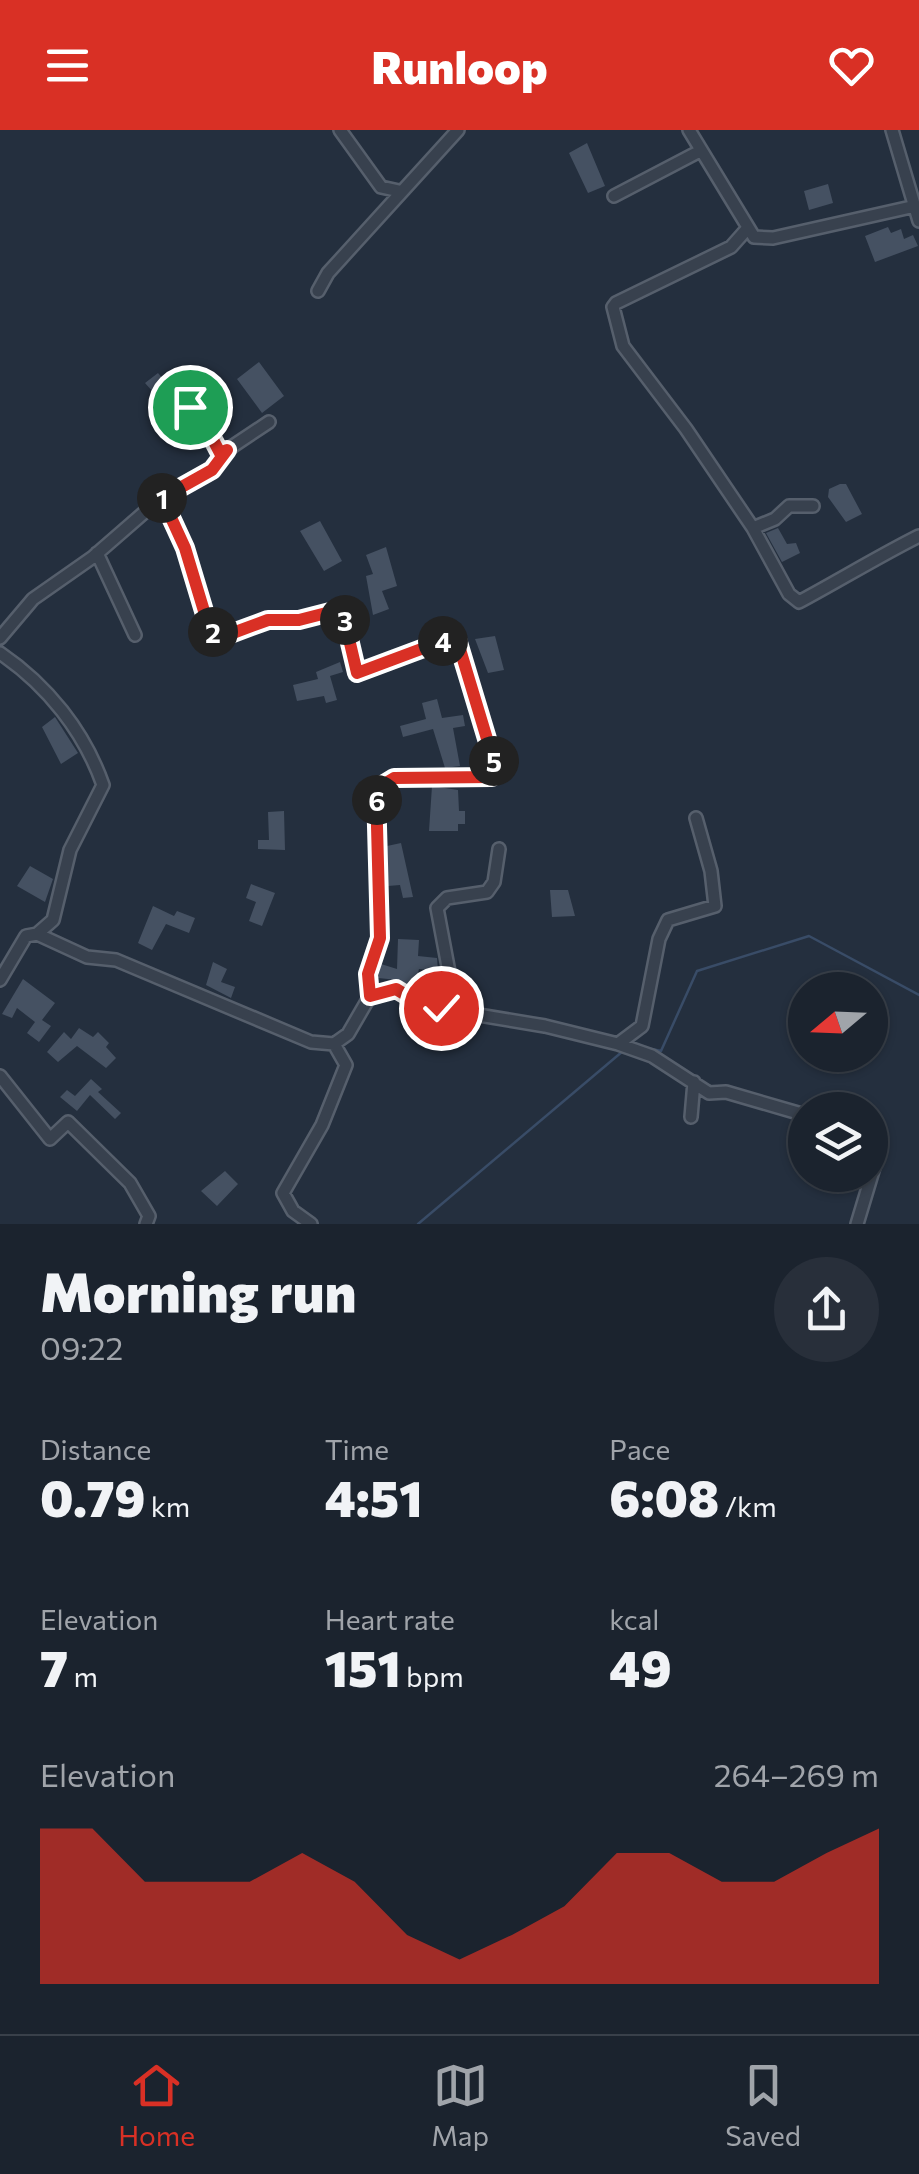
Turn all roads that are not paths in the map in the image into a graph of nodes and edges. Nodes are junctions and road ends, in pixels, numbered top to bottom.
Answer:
1 (340, 130) edge
2 (458, 130) edge
3 (689, 130) edge
4 (892, 130) edge
5 (700, 151) junction
6 (399, 191) junction
7 (614, 196) dead end
8 (912, 207) junction
9 (919, 221) edge
10 (748, 229) junction
11 (318, 291) dead end
12 (174, 416) dead end
13 (270, 422) dead end
14 (227, 450) junction
15 (162, 498) junction
16 (813, 506) dead end
17 (754, 528) junction
18 (919, 536) edge
19 (97, 552) junction
20 (135, 636) dead end
21 (0, 638) edge
22 (0, 653) edge
23 (696, 818) dead end
24 (499, 849) dead end
25 (38, 934) junction
26 (0, 980) edge
27 (370, 996) junction
28 (441, 1008) junction
29 (334, 1044) junction
30 (618, 1044) junction
31 (0, 1076) edge
32 (694, 1082) junction
33 (788, 1110) edge
34 (691, 1116) dead end
35 (867, 1192) edge
36 (146, 1224) edge
37 (310, 1224) edge
38 (857, 1224) edge

1 - 6 street
2 - 6 street
3 - 5 street
4 - 8 street
5 - 7 street
5 - 10 street
6 - 11 street
8 - 9 street
8 - 10 street
10 - 17 street
12 - 14 street
13 - 14 street
14 - 15 street
15 - 19 street
15 - 27 street
16 - 17 street
17 - 18 street
19 - 20 street
19 - 21 street
22 - 25 street
23 - 30 street
24 - 28 street
25 - 26 street
25 - 29 street
27 - 28 street
27 - 29 street
28 - 30 street
29 - 37 street
30 - 32 street
31 - 36 street
32 - 33 street
32 - 34 street
35 - 38 street

